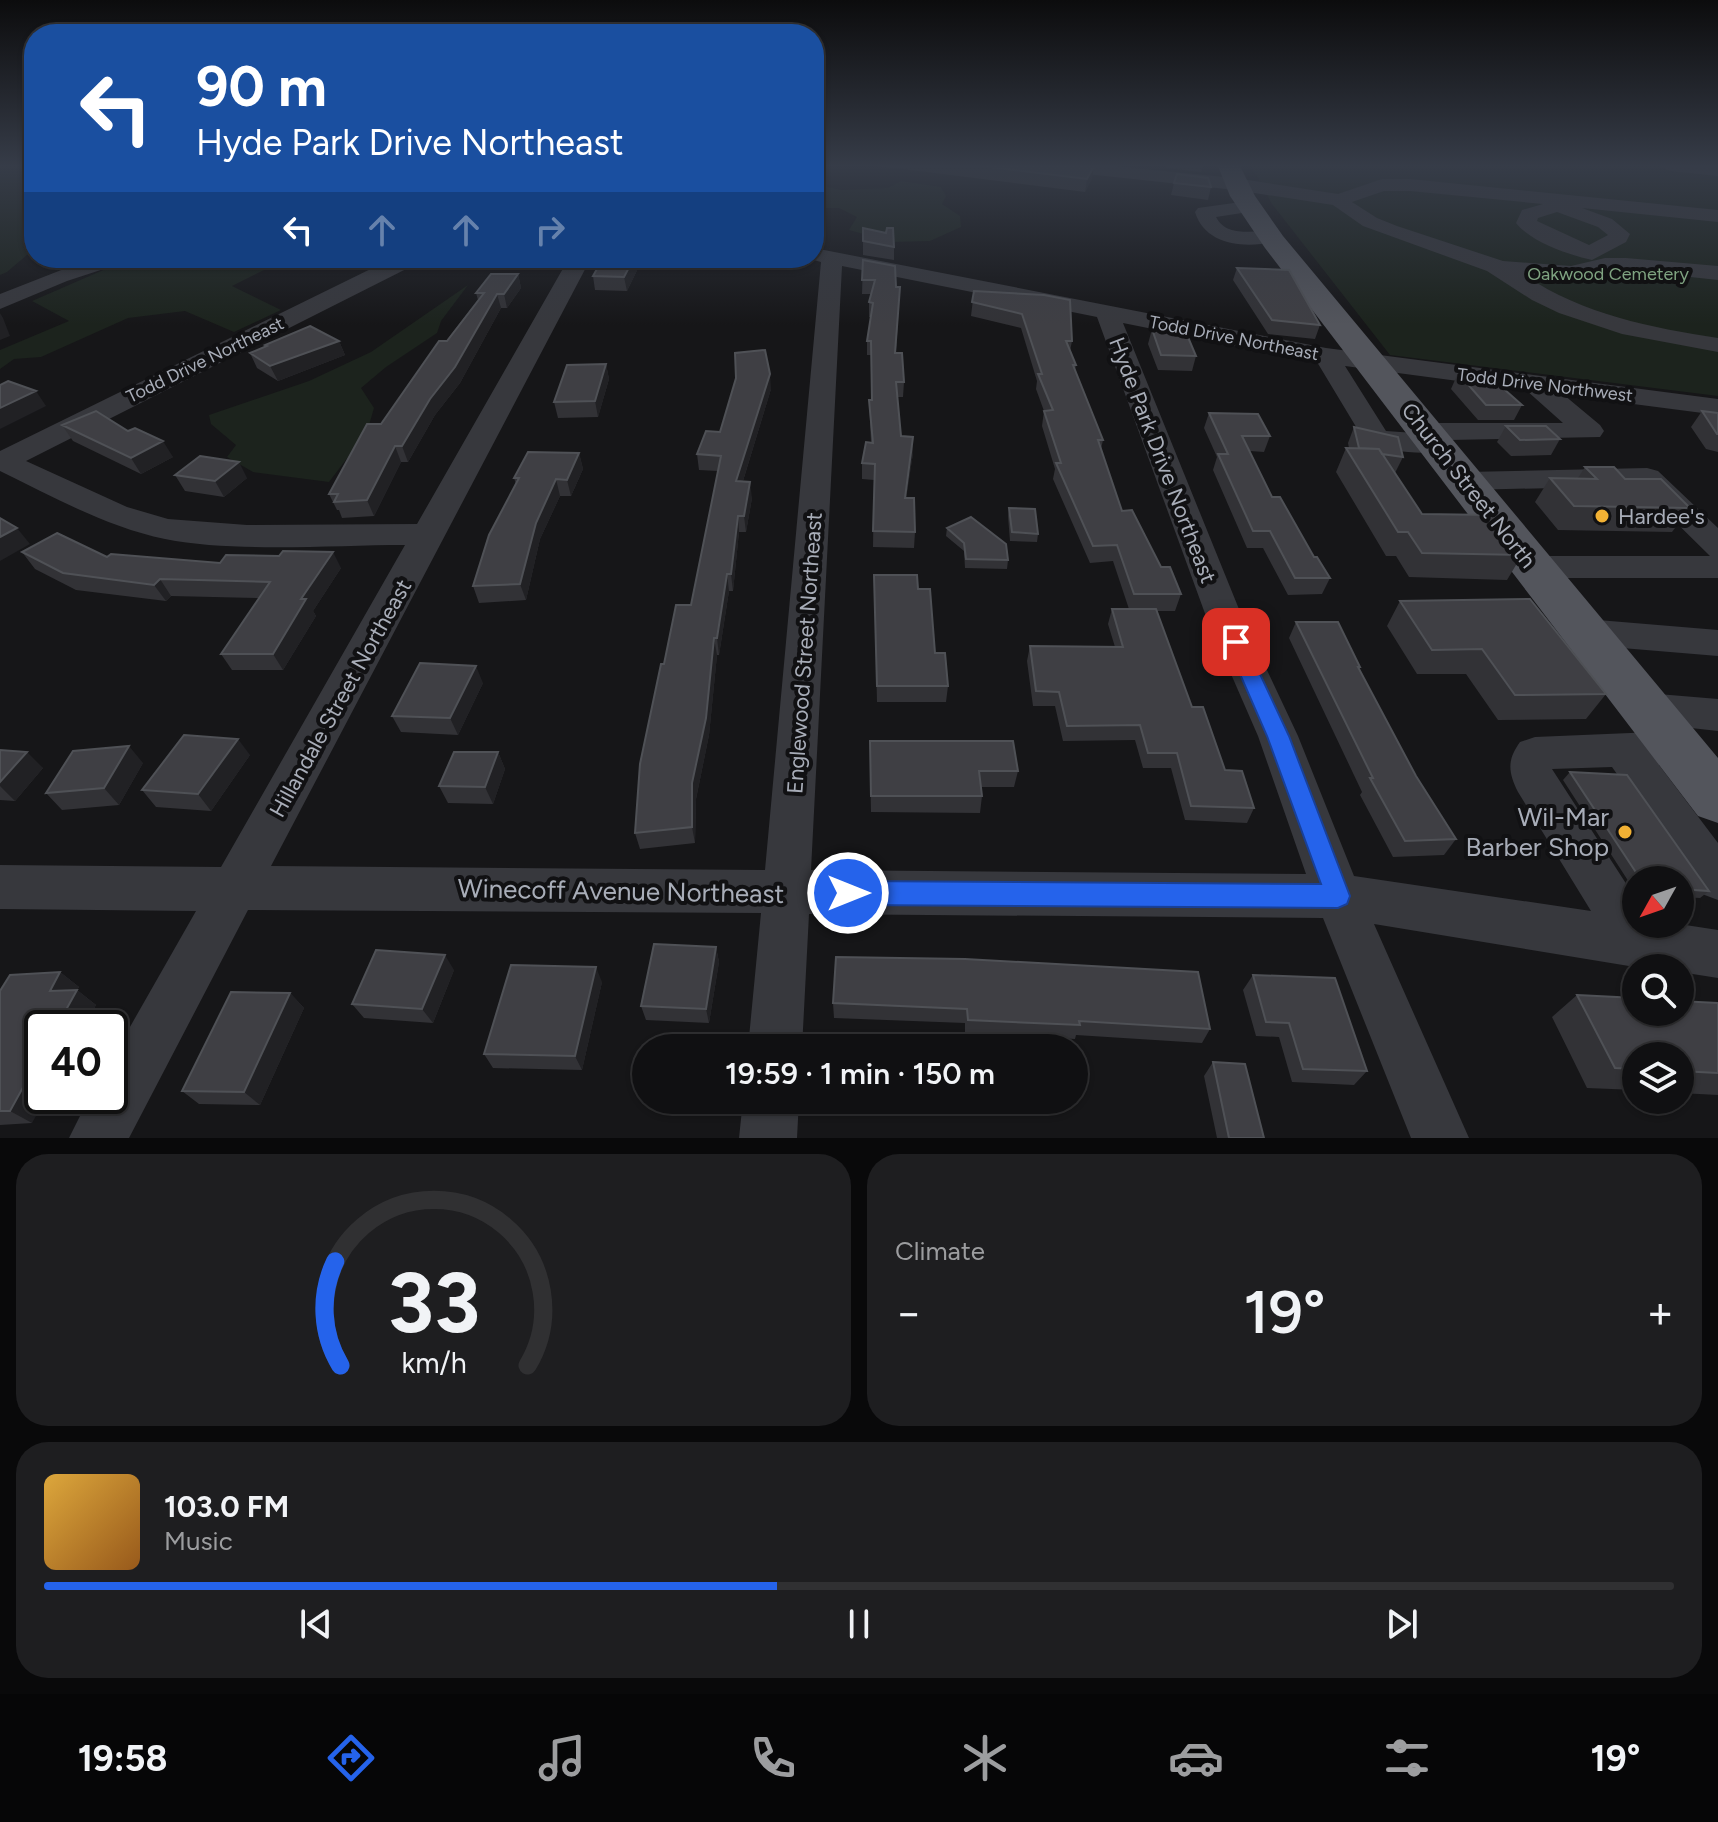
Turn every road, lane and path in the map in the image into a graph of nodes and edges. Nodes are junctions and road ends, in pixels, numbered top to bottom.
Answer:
1 (1259, 219) edge
2 (1364, 219) edge
3 (1527, 219) edge
4 (1596, 219) edge
5 (824, 256) edge
6 (1599, 259) junction
7 (1495, 266) junction
8 (83, 268) edge
9 (390, 268) edge
10 (575, 268) edge
11 (823, 268) edge
12 (1718, 273) edge
13 (0, 302) edge
14 (1107, 313) junction
15 (1718, 345) edge
16 (1371, 381) junction
17 (1535, 384) junction
18 (1718, 407) edge
19 (1432, 438) junction
20 (1, 462) edge
21 (1466, 481) junction
22 (430, 534) junction
23 (1718, 547) edge
24 (1534, 567) junction
25 (1718, 567) edge
26 (1586, 632) junction
27 (1718, 643) edge
28 (1646, 708) junction
29 (1718, 715) edge
30 (1678, 748) junction
31 (1623, 750) junction
32 (1718, 799) edge
33 (1622, 877) edge
34 (1718, 879) edge
35 (0, 887) edge
36 (236, 888) junction
37 (787, 893) junction
38 (1338, 896) junction
39 (1622, 927) edge
40 (776, 1034) edge
41 (770, 1114) edge
42 (98, 1138) edge
43 (768, 1138) edge
44 (1440, 1138) edge

1 - 16 main road, Church Street North
2 - 7 street
3 - 6 street
4 - 6 street
5 - 14 street, Todd Drive Northeast
6 - 7 street
6 - 12 street
7 - 15 street
8 - 13 street
9 - 20 street, Todd Drive Northeast
10 - 22 street, Hillandale Street Northeast
11 - 37 street, Englewood Street Northeast
14 - 16 street, Todd Drive Northeast
14 - 38 street, Hyde Park Drive Northeast
16 - 17 street, Todd Drive Northwest
16 - 19 main road, Church Street North
17 - 18 street, Todd Drive Northwest
17 - 19 street
19 - 21 main road, Church Street North
20 - 22 street
21 - 23 street
21 - 24 main road, Church Street North
22 - 36 street, Hillandale Street Northeast
24 - 25 street
24 - 26 main road, Church Street North
26 - 27 street
26 - 28 main road, Church Street North
28 - 29 street
28 - 30 main road, Church Street North
30 - 31 street
30 - 32 main road, Church Street North
31 - 33 street
31 - 34 street
35 - 36 street, Winecoff Avenue Northeast
36 - 37 street, Winecoff Avenue Northeast
36 - 42 street, Hillandale Street Northeast
37 - 38 street, Winecoff Avenue Northeast
37 - 40 street, Englewood Street Northeast
38 - 39 street, Winecoff Avenue Northeast
38 - 44 street, Hyde Park Drive Northeast
41 - 43 street

